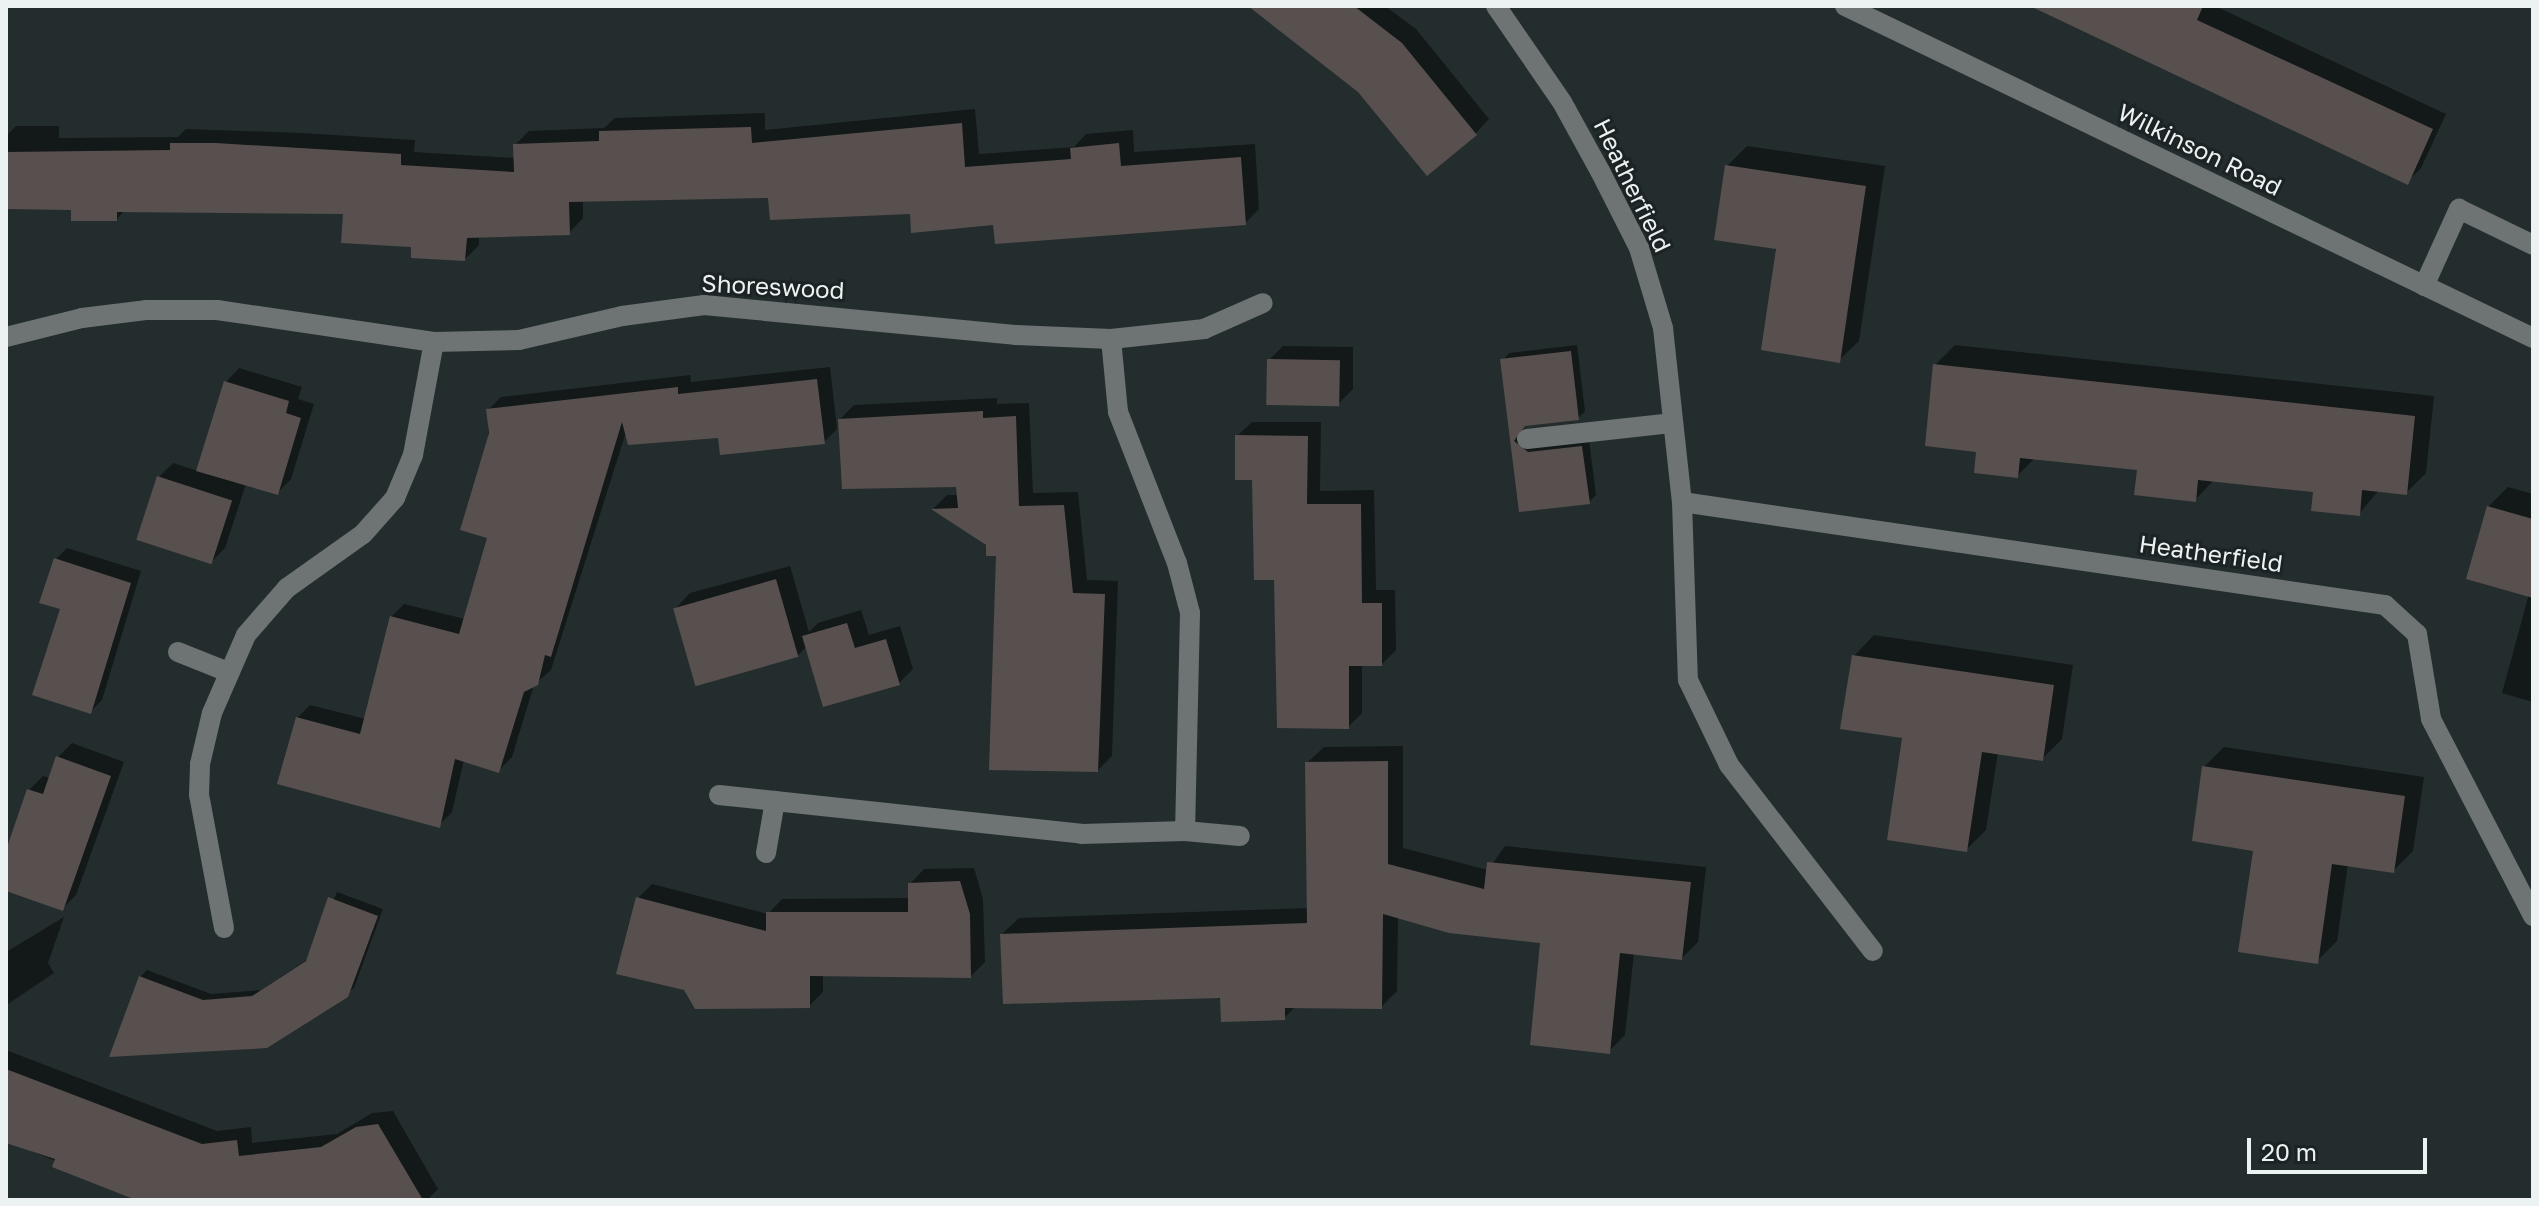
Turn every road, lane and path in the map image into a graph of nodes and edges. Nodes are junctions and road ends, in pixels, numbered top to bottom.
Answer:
1 (1496, 6) edge
2 (1845, 6) edge
3 (2533, 245) edge
4 (2424, 286) junction
5 (1263, 303) dead end
6 (6, 337) edge
7 (2533, 338) edge
8 (1111, 339) junction
9 (434, 342) junction
10 (1673, 423) junction
11 (1527, 439) dead end
12 (1682, 502) junction
13 (178, 652) dead end
14 (228, 672) junction
15 (719, 795) dead end
16 (775, 801) junction
17 (1185, 831) junction
18 (1240, 836) dead end
19 (766, 853) dead end
20 (2533, 916) edge
21 (224, 928) dead end
22 (1873, 951) dead end

1 - 10 street, Heatherfield
2 - 4 street, Wilkinson Road
3 - 4 street
4 - 7 street, Wilkinson Road
5 - 8 street, Shoreswood
6 - 9 street, Shoreswood
8 - 9 street, Shoreswood
8 - 17 street
9 - 14 street
10 - 11 street
10 - 12 street, Heatherfield
12 - 20 street, Heatherfield
12 - 22 street, Heatherfield
13 - 14 street
14 - 21 street
15 - 16 street
16 - 17 street
16 - 19 street
17 - 18 street

